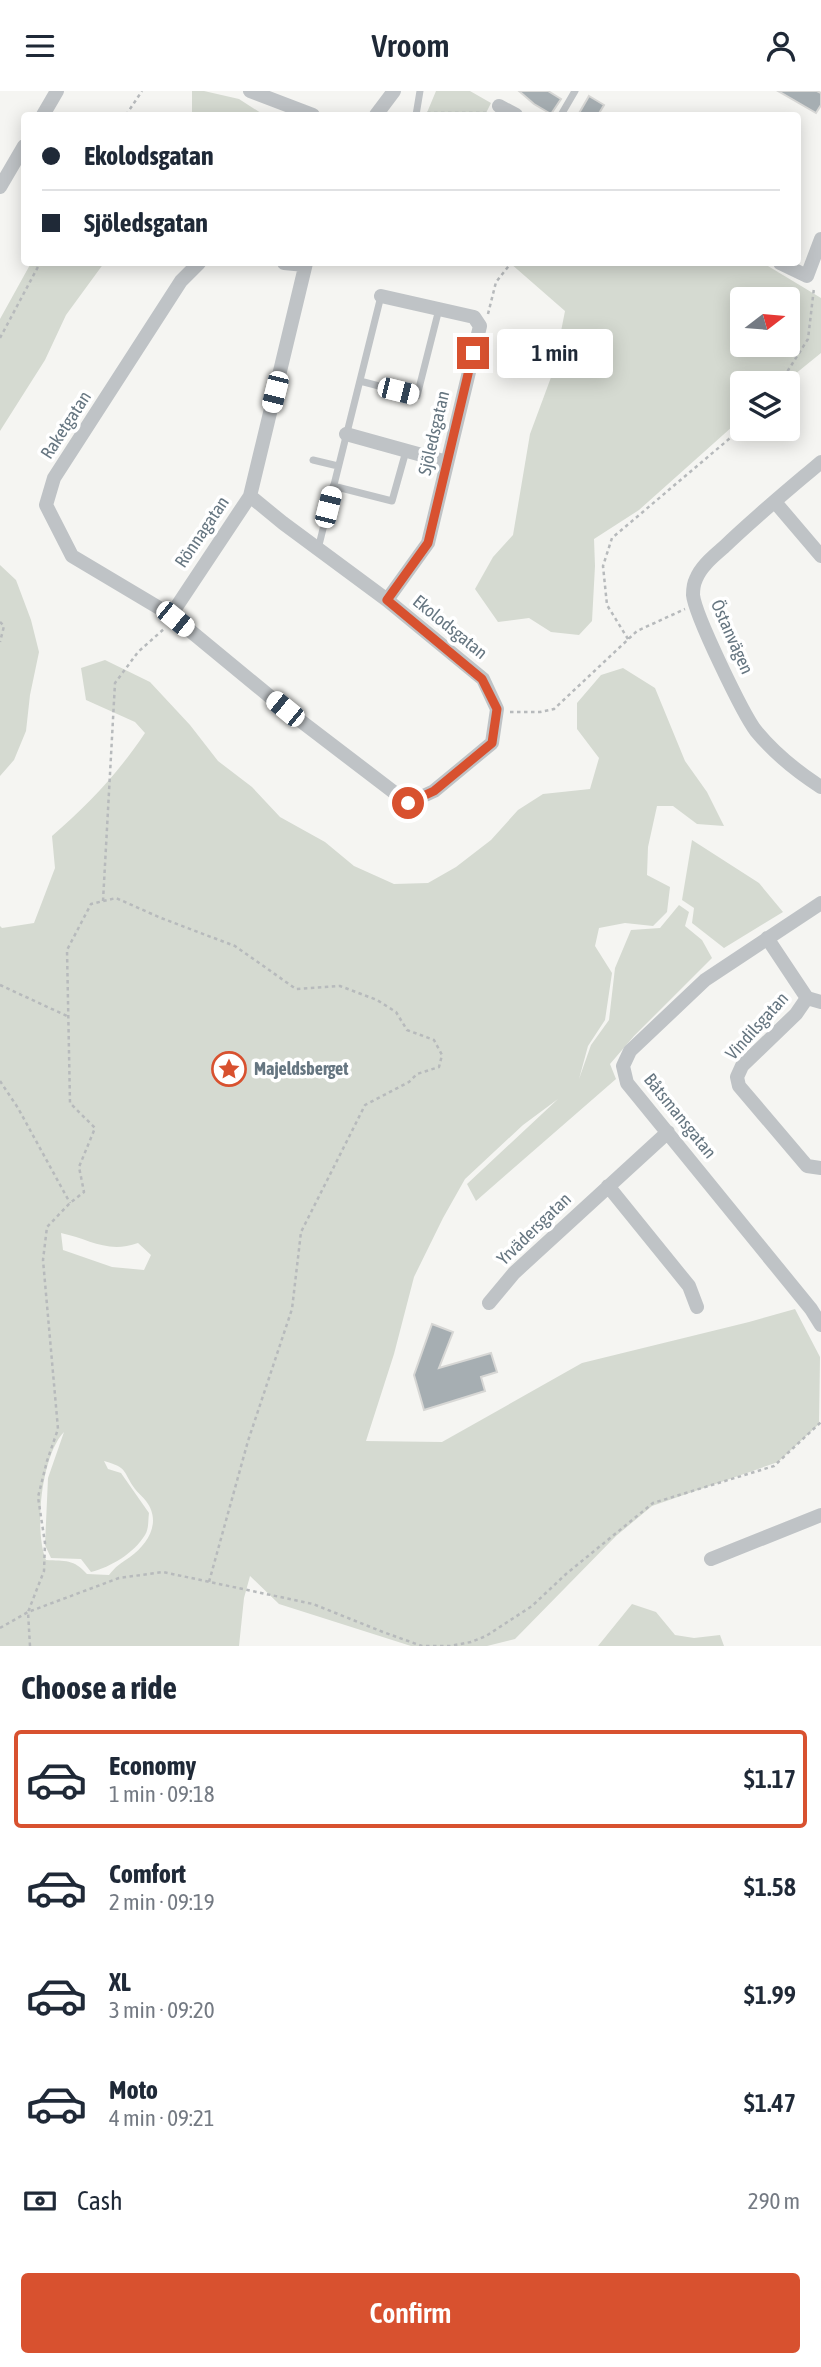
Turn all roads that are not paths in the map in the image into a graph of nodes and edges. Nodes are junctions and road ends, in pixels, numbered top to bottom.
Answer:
1 (57, 91) edge
2 (250, 91) edge
3 (394, 91) edge
4 (420, 91) edge
5 (575, 91) edge
6 (497, 110) road end
7 (45, 112) edge
8 (305, 112) edge
9 (378, 112) edge
10 (416, 112) edge
11 (505, 112) edge
12 (563, 112) edge
13 (21, 151) edge
14 (0, 187) edge
15 (821, 239) edge
16 (196, 266) edge
17 (305, 266) edge
18 (786, 266) edge
19 (382, 296) joint
20 (439, 308) junction
21 (360, 381) junction
22 (346, 434) junction
23 (406, 450) junction
24 (313, 460) dead end
25 (447, 461) junction
26 (821, 462) edge
27 (338, 467) junction
28 (333, 486) junction
29 (250, 496) junction
30 (775, 502) junction
31 (318, 549) junction
32 (821, 556) edge
33 (387, 600) junction
34 (173, 617) junction
35 (821, 787) edge
36 (821, 903) edge
37 (767, 938) junction
38 (814, 1000) edge
39 (668, 1132) junction
40 (821, 1168) edge
41 (608, 1186) junction
42 (489, 1303) dead end
43 (697, 1307) dead end
44 (821, 1325) edge
45 (821, 1515) edge
46 (711, 1559) dead end

1 - 7 street
2 - 8 street
3 - 9 street
4 - 10 lane
5 - 12 lane
6 - 11 street
13 - 14 street
15 - 18 street
16 - 34 street, Raketgatan
17 - 29 street, Rönnagatan
19 - 20 street
19 - 21 lane
20 - 21 lane
20 - 25 street, Sjöledsgatan
21 - 22 lane
22 - 23 street
22 - 27 lane
23 - 25 street
23 - 28 lane
24 - 27 lane
25 - 33 street, Sjöledsgatan
26 - 30 street, Östanvägen
27 - 28 lane
28 - 31 lane
29 - 31 street, Ekolodsgatan
29 - 34 street, Rönnagatan
30 - 32 street
30 - 35 street, Östanvägen
31 - 33 street, Ekolodsgatan
33 - 34 street, Ekolodsgatan
36 - 37 street, Båtsmansgatan
37 - 38 street, Vindilsgatan
37 - 39 street, Båtsmansgatan
38 - 40 street, Vindilsgatan
39 - 41 street, Yrvädersgatan
39 - 44 street, Båtsmansgatan
41 - 42 street, Yrvädersgatan
41 - 43 street
45 - 46 street

